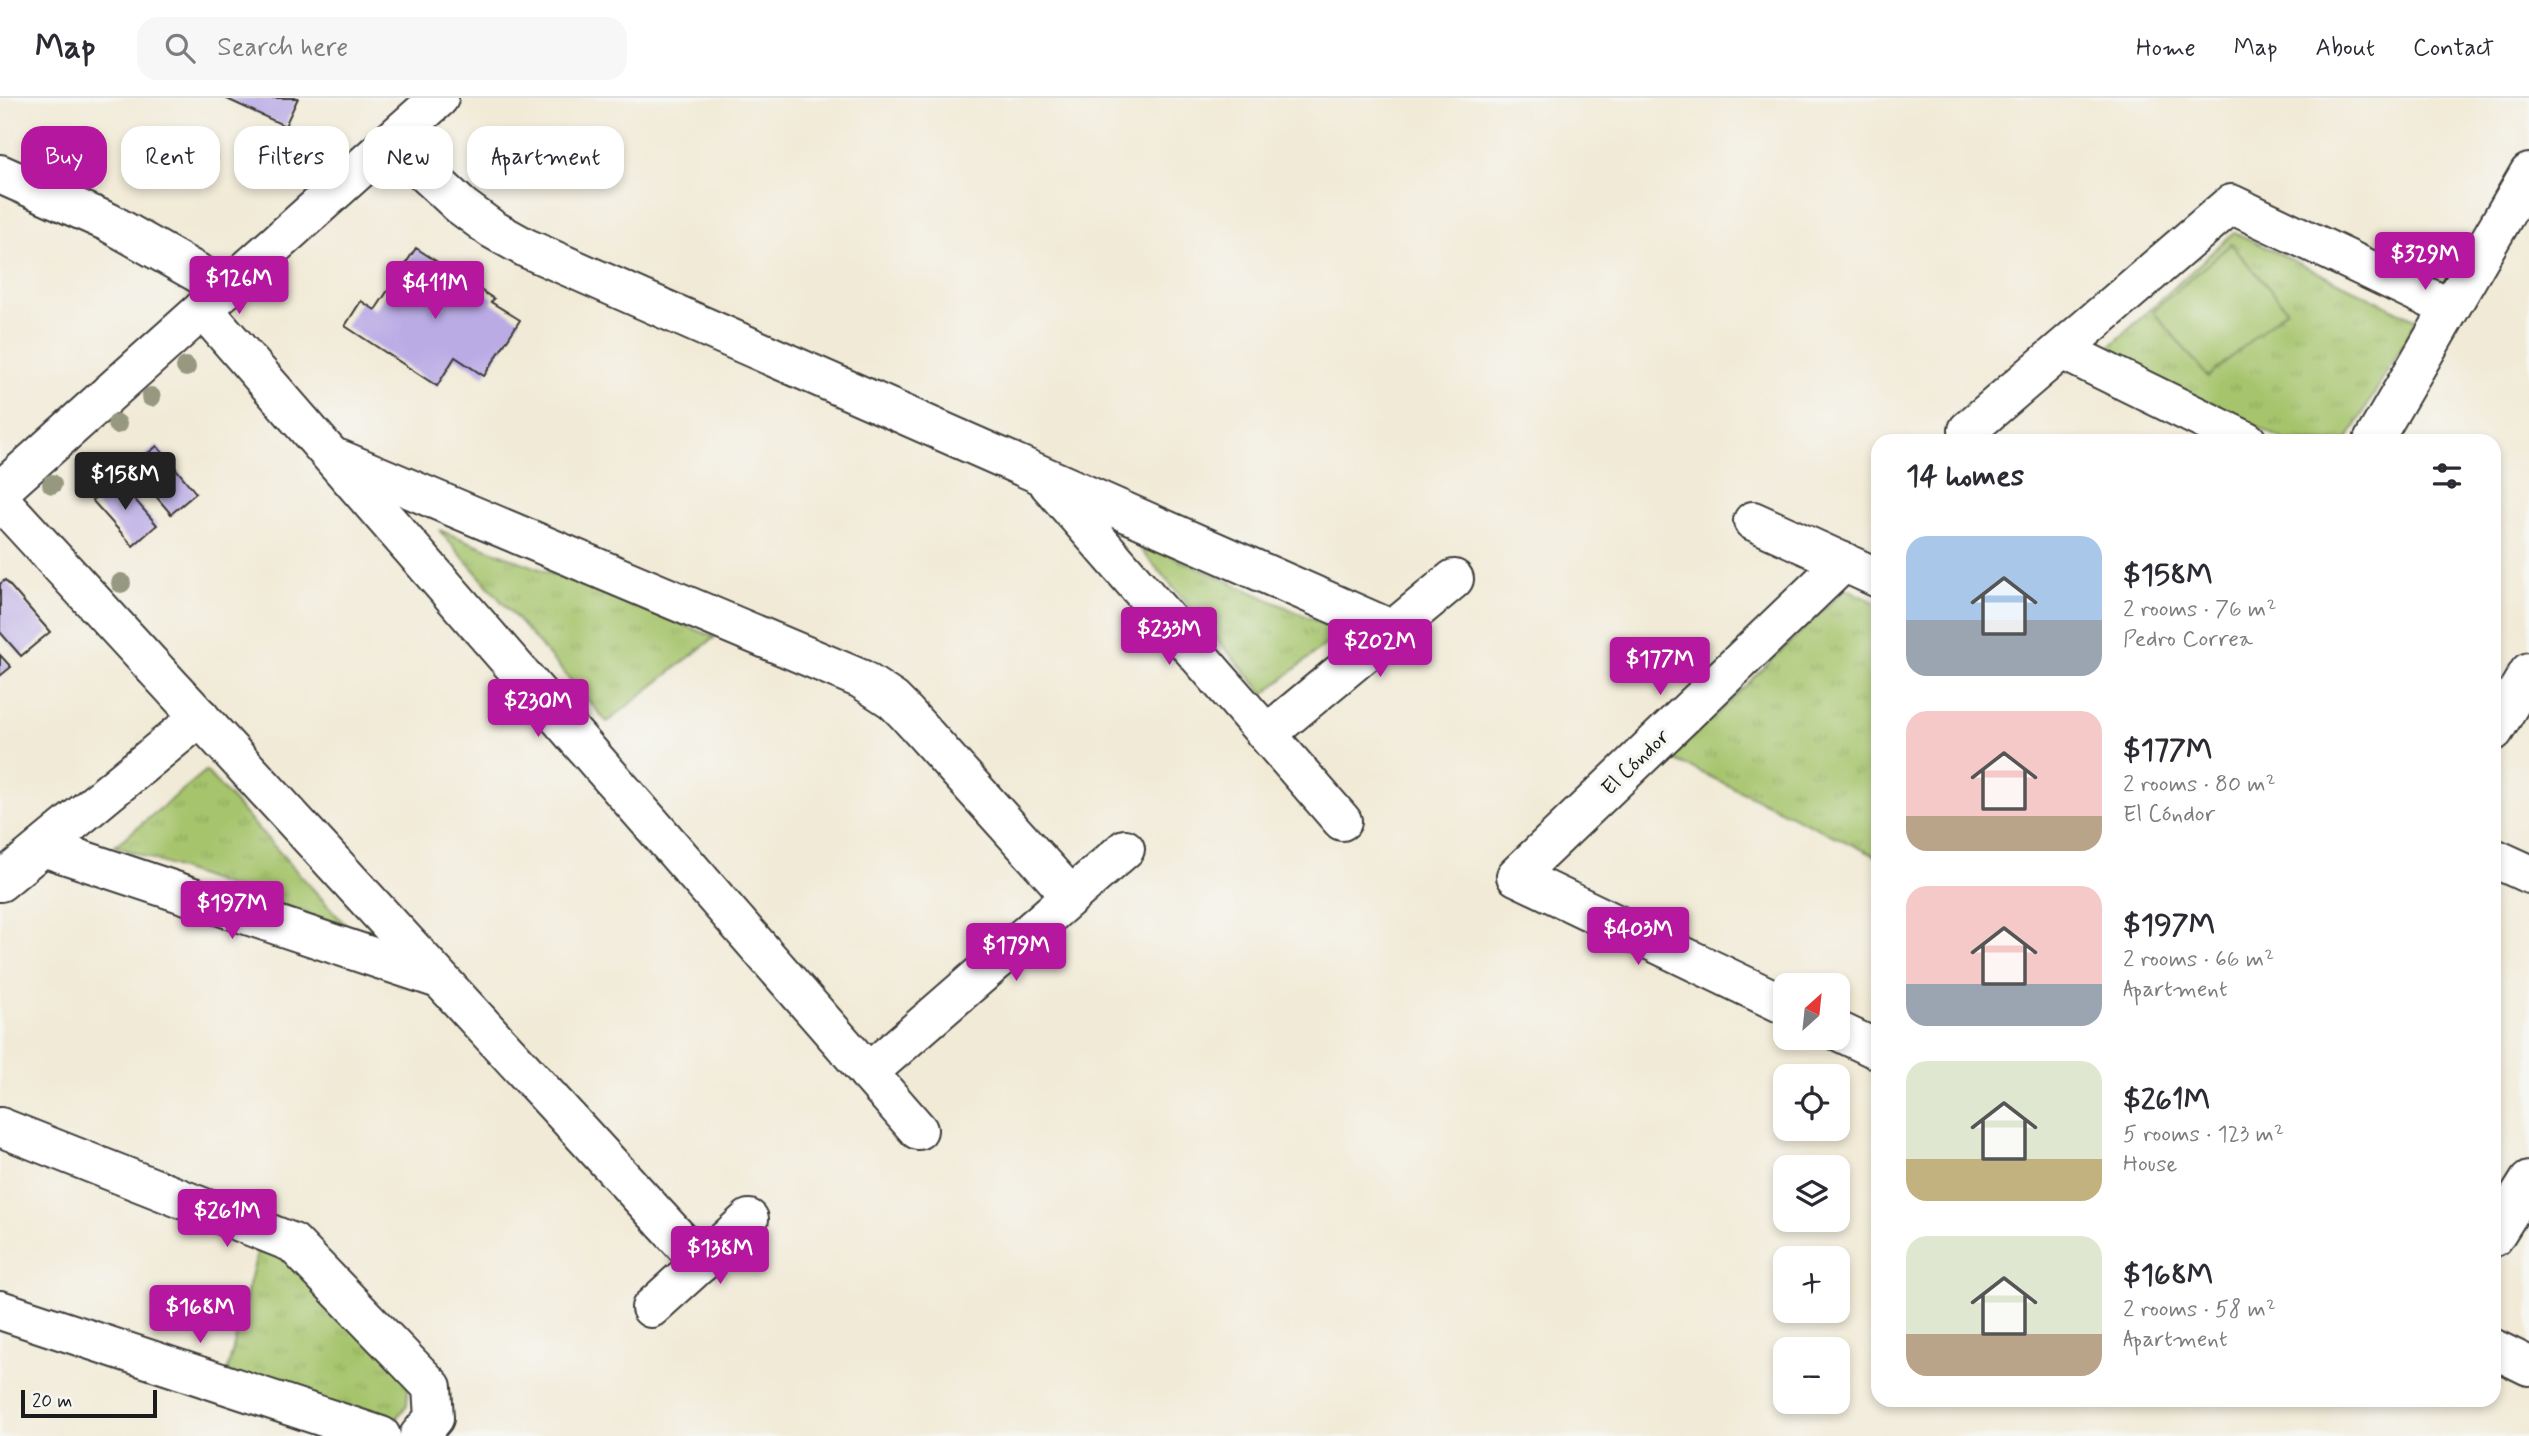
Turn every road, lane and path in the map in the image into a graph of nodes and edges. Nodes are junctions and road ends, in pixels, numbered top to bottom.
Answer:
1 (439, 98) edge
2 (408, 126) edge
3 (363, 166) edge
4 (2529, 173) edge
5 (0, 174) edge
6 (443, 189) edge
7 (214, 299) junction
8 (2450, 308) junction
9 (2062, 350) junction
10 (1968, 430) dead end
11 (2233, 434) edge
12 (2377, 434) edge
13 (330, 455) junction
14 (1041, 474) junction
15 (0, 491) edge
16 (0, 500) edge
17 (1753, 521) dead end
18 (1844, 562) junction
19 (1871, 575) edge
20 (1454, 579) dead end
21 (1393, 630) junction
22 (2529, 672) edge
23 (200, 717) junction
24 (2501, 719) edge
25 (1267, 734) junction
26 (1342, 821) dead end
27 (43, 847) junction
28 (1125, 849) dead end
29 (2501, 861) edge
30 (2529, 874) edge
31 (0, 882) edge
32 (1071, 896) junction
33 (440, 979) junction
34 (1773, 999) edge
35 (868, 1073) junction
36 (0, 1127) edge
37 (918, 1130) dead end
38 (2529, 1181) edge
39 (749, 1219) dead end
40 (2501, 1226) edge
41 (701, 1263) junction
42 (651, 1308) dead end
43 (0, 1310) edge
44 (2501, 1352) edge
45 (2529, 1366) edge
46 (381, 1436) edge
47 (419, 1436) edge

1 - 2 street
3 - 7 street
4 - 8 street
5 - 7 street
6 - 14 street
7 - 13 street
7 - 15 street
8 - 9 street
8 - 12 street
9 - 10 street
9 - 11 street
13 - 32 street
13 - 35 street
14 - 21 street
14 - 25 street
16 - 23 street
17 - 18 street
18 - 19 street
18 - 34 street, El Cóndor
20 - 21 street
21 - 25 street
22 - 24 street
23 - 27 street
23 - 33 street
25 - 26 street
27 - 31 street
27 - 33 street
28 - 32 street
29 - 30 street
32 - 35 street
33 - 41 street
35 - 37 street
36 - 47 street
38 - 40 street
39 - 41 street
41 - 42 street
43 - 46 street
44 - 45 street

